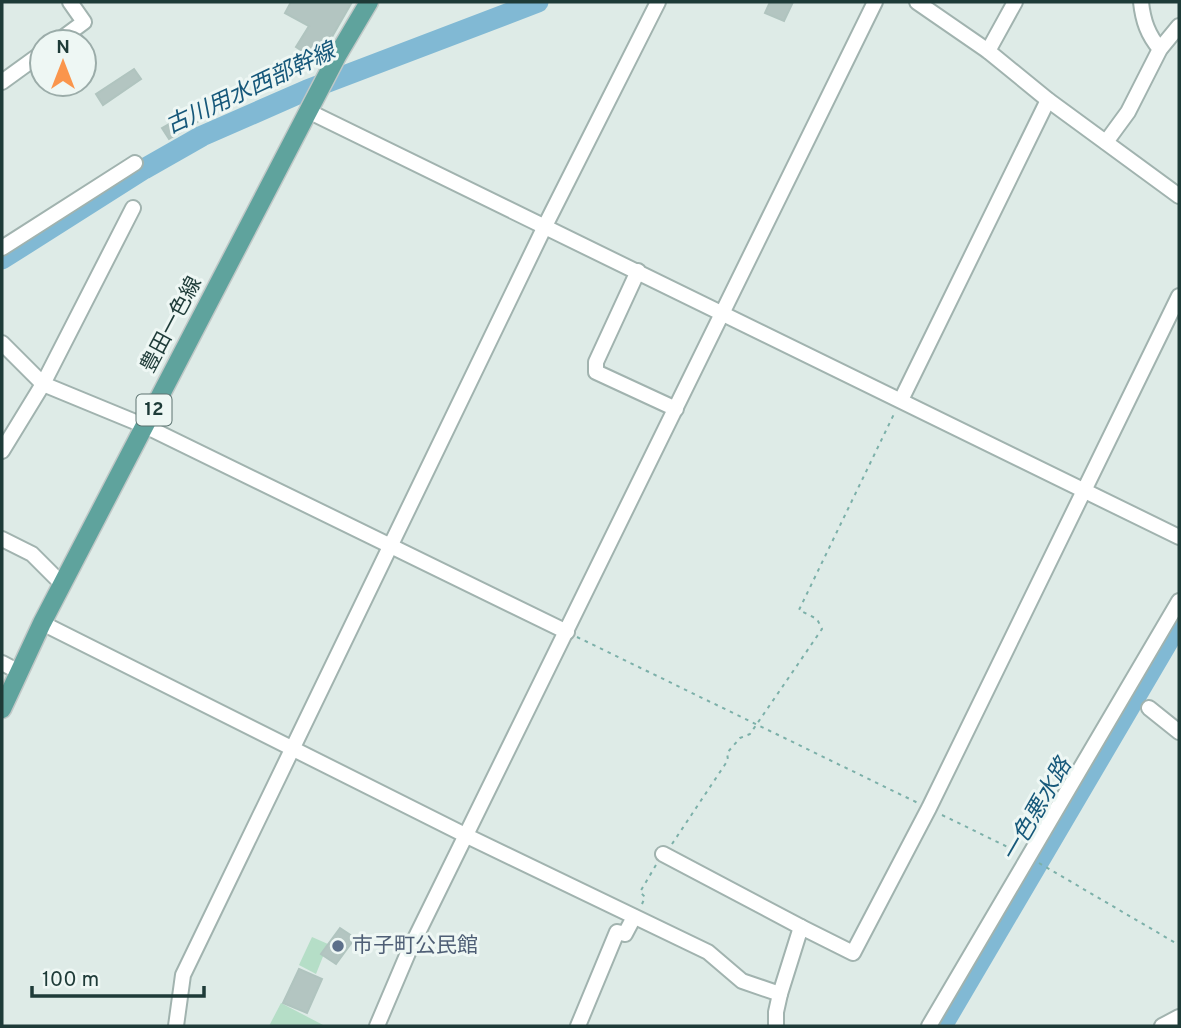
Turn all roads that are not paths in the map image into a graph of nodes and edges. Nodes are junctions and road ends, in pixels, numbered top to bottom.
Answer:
1 (70, 2) edge
2 (369, 2) edge
3 (658, 2) edge
4 (875, 2) edge
5 (917, 2) edge
6 (1015, 2) edge
7 (1141, 2) edge
8 (1179, 26) edge
9 (76, 28) edge
10 (1160, 49) junction
11 (988, 51) junction
12 (28, 63) edge
13 (2, 82) edge
14 (1048, 100) junction
15 (310, 112) junction
16 (1106, 142) junction
17 (135, 163) dead end
18 (1177, 190) edge
19 (133, 208) dead end
20 (545, 226) junction
21 (2, 229) edge
22 (6, 245) edge
23 (638, 271) junction
24 (1179, 296) edge
25 (723, 313) junction
26 (2, 343) edge
27 (43, 384) junction
28 (901, 400) junction
29 (676, 409) junction
30 (145, 426) junction
31 (2, 451) edge
32 (1083, 490) junction
33 (1179, 537) edge
34 (2, 539) edge
35 (390, 545) junction
36 (62, 584) junction
37 (1179, 601) edge
38 (41, 623) junction
39 (567, 632) junction
40 (2, 663) edge
41 (19, 672) junction
42 (1149, 708) dead end
43 (2, 709) edge
44 (1179, 732) edge
45 (291, 748) junction
46 (467, 836) junction
47 (663, 854) road end
48 (634, 917) junction
49 (801, 927) junction
50 (780, 994) junction
51 (1179, 1017) edge
52 (176, 1026) edge
53 (377, 1026) edge
54 (578, 1026) edge
55 (776, 1026) edge
56 (929, 1026) edge
57 (1162, 1026) edge

1 - 9 street
2 - 15 main road, 豊田一色線 / 12
3 - 20 street
4 - 25 street
5 - 11 street
6 - 11 street
7 - 10 street
8 - 10 street
10 - 16 street
11 - 14 street
12 - 13 street
14 - 16 street
14 - 28 street
15 - 20 street
15 - 30 main road, 豊田一色線 / 12
16 - 18 street
17 - 22 street
19 - 27 street
20 - 23 street
20 - 35 street
21 - 22 street
23 - 25 street
23 - 29 street
24 - 32 street
25 - 28 street
25 - 29 street
26 - 27 street
27 - 30 street
27 - 31 street
28 - 32 street
29 - 39 street
30 - 35 street
30 - 36 main road, 豊田一色線 / 12
32 - 33 street
32 - 49 street
34 - 36 street
35 - 39 street
35 - 45 street
36 - 38 main road, 豊田一色線 / 12
37 - 56 street
38 - 41 main road, 豊田一色線 / 12
38 - 45 street
39 - 46 street
40 - 41 street
41 - 43 main road, 豊田一色線 / 12
42 - 44 street
45 - 46 street
45 - 52 street
46 - 48 street
46 - 53 street
47 - 49 street
48 - 50 street
48 - 54 street
49 - 50 street
50 - 55 street
51 - 57 street

